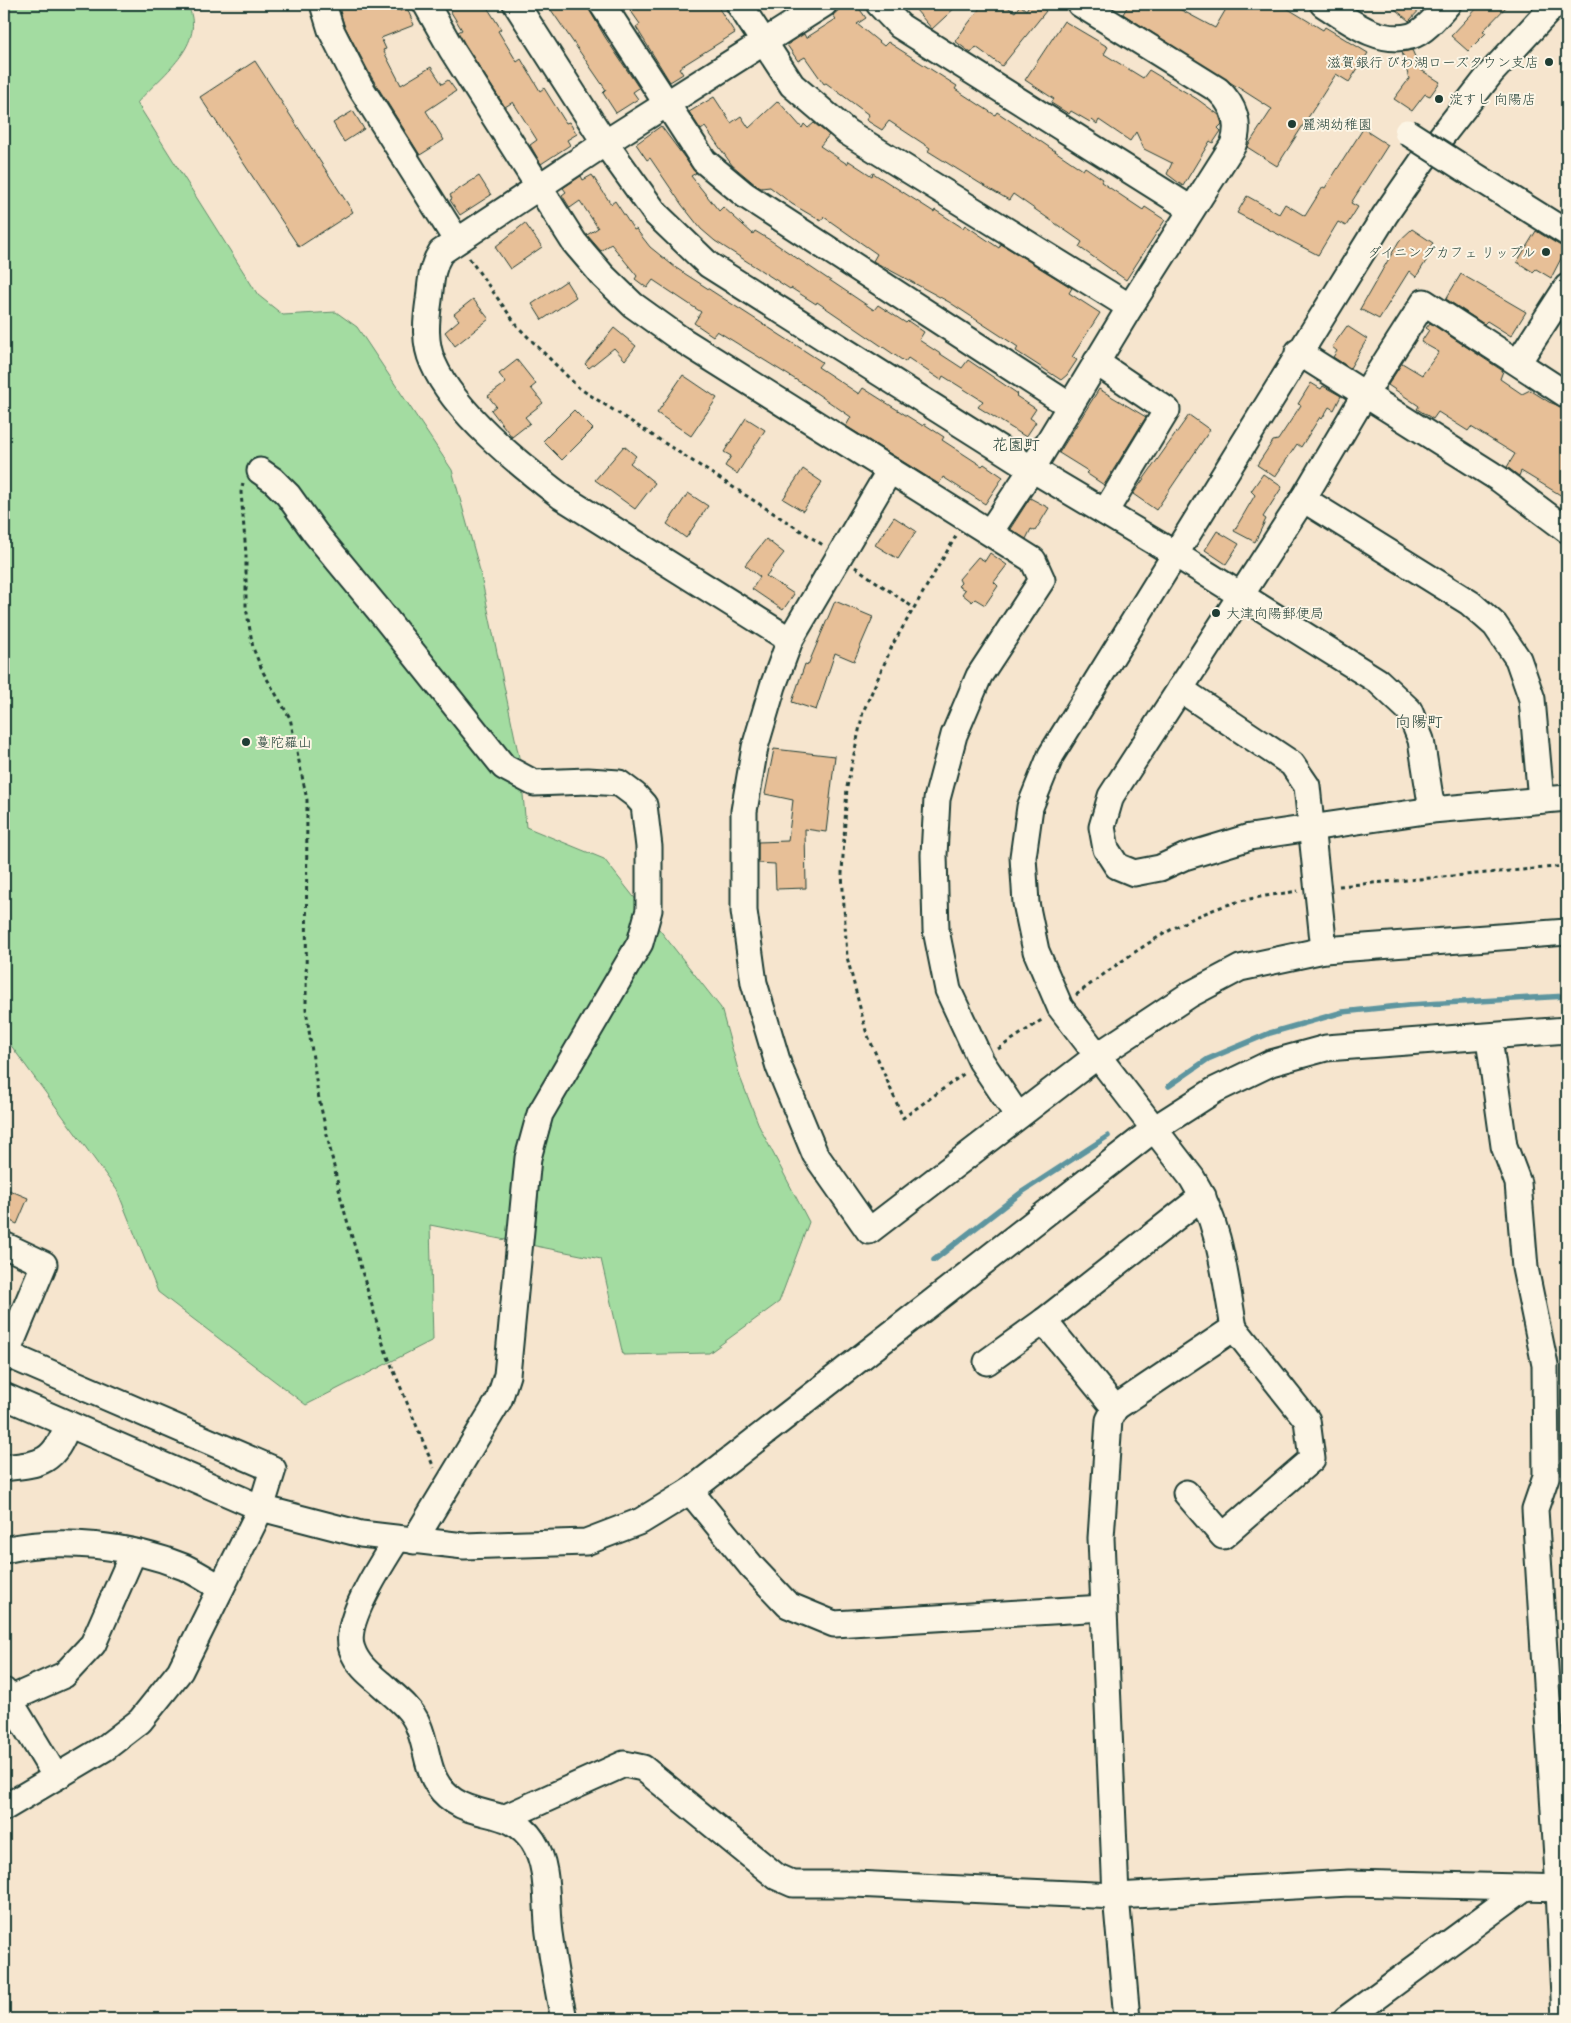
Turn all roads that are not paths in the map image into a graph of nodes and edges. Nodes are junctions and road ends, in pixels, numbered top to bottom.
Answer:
1 (323, 4) edge
2 (426, 4) edge
3 (516, 4) edge
4 (602, 4) edge
5 (739, 4) edge
6 (824, 4) edge
7 (879, 4) edge
8 (1080, 4) edge
9 (1323, 4) edge
10 (1448, 4) edge
11 (1555, 4) edge
12 (1109, 11) edge
13 (764, 42) junction
14 (668, 105) junction
15 (1407, 132) dead end
16 (605, 143) junction
17 (540, 188) junction
18 (1191, 209) junction
19 (1567, 233) edge
20 (457, 241) junction
21 (1567, 287) edge
22 (1130, 306) junction
23 (1298, 352) junction
24 (1096, 362) junction
25 (1519, 362) junction
26 (1365, 394) junction
27 (1567, 395) edge
28 (1070, 406) junction
29 (1032, 469) junction
30 (890, 470) junction
31 (260, 471) road end
32 (1303, 499) junction
33 (1105, 512) junction
34 (1567, 530) edge
35 (990, 532) junction
36 (1175, 554) junction
37 (1240, 596) junction
38 (790, 640) junction
39 (1180, 689) junction
40 (1567, 798) edge
41 (1541, 800) junction
42 (1432, 810) junction
43 (1311, 826) junction
44 (1567, 932) edge
45 (1324, 950) junction
46 (1567, 1030) edge
47 (1489, 1038) junction
48 (1096, 1056) junction
49 (1018, 1116) junction
50 (1154, 1130) junction
51 (1203, 1196) junction
52 (4, 1245) edge
53 (1044, 1321) junction
54 (1234, 1328) junction
55 (5, 1356) edge
56 (987, 1362) dead end
57 (4, 1396) edge
58 (1115, 1408) junction
59 (68, 1424) junction
60 (4, 1468) edge
61 (690, 1491) junction
62 (1186, 1493) dead end
63 (261, 1508) junction
64 (405, 1540) junction
65 (4, 1550) edge
66 (133, 1552) junction
67 (221, 1588) junction
68 (1104, 1608) junction
69 (6, 1695) edge
70 (56, 1778) junction
71 (4, 1808) edge
72 (506, 1817) junction
73 (1524, 1888) junction
74 (1563, 1889) edge
75 (1116, 1896) junction
76 (564, 2019) edge
77 (1127, 2019) edge
78 (1346, 2019) edge
79 (1565, 2019) edge

1 - 20 street
2 - 17 street
3 - 16 street
4 - 14 street
5 - 13 street
6 - 13 street
7 - 18 street
8 - 12 street
9 - 10 street
11 - 23 street
12 - 18 street
13 - 14 street
13 - 22 street
14 - 16 street
14 - 28 street
15 - 19 street, bridge
16 - 17 street
16 - 29 street
17 - 20 street
17 - 30 street
18 - 22 street
20 - 38 street
21 - 25 street
22 - 24 street
23 - 26 street
23 - 36 street
24 - 28 street
24 - 33 street
25 - 26 street
25 - 27 street
26 - 32 street
26 - 34 street
28 - 29 street
29 - 33 street
29 - 35 street
30 - 35 street
30 - 38 street
31 - 64 street
32 - 37 street
32 - 41 street
33 - 36 street
35 - 49 street
36 - 37 street
36 - 48 street
37 - 39 street
37 - 42 street
38 - 49 street
39 - 43 street
39 - 43 street
40 - 41 street
41 - 42 street
42 - 43 street
43 - 45 street
44 - 45 street
45 - 48 street
46 - 47 street
47 - 50 street
47 - 74 street
48 - 49 street
48 - 50 street
50 - 51 street
50 - 61 street
51 - 53 street
51 - 54 street
52 - 55 street
53 - 56 street
53 - 58 street
54 - 58 street
54 - 62 street
55 - 63 street
57 - 59 street
58 - 68 street
59 - 60 street
59 - 63 street
61 - 64 street
61 - 68 street
63 - 64 street
63 - 67 street
64 - 72 street
65 - 66 street
66 - 67 street
66 - 69 street
67 - 70 street
68 - 75 street
69 - 70 street
70 - 71 street
72 - 75 street
72 - 76 street
73 - 74 street
73 - 75 street
73 - 78 street
74 - 79 street
75 - 77 street

